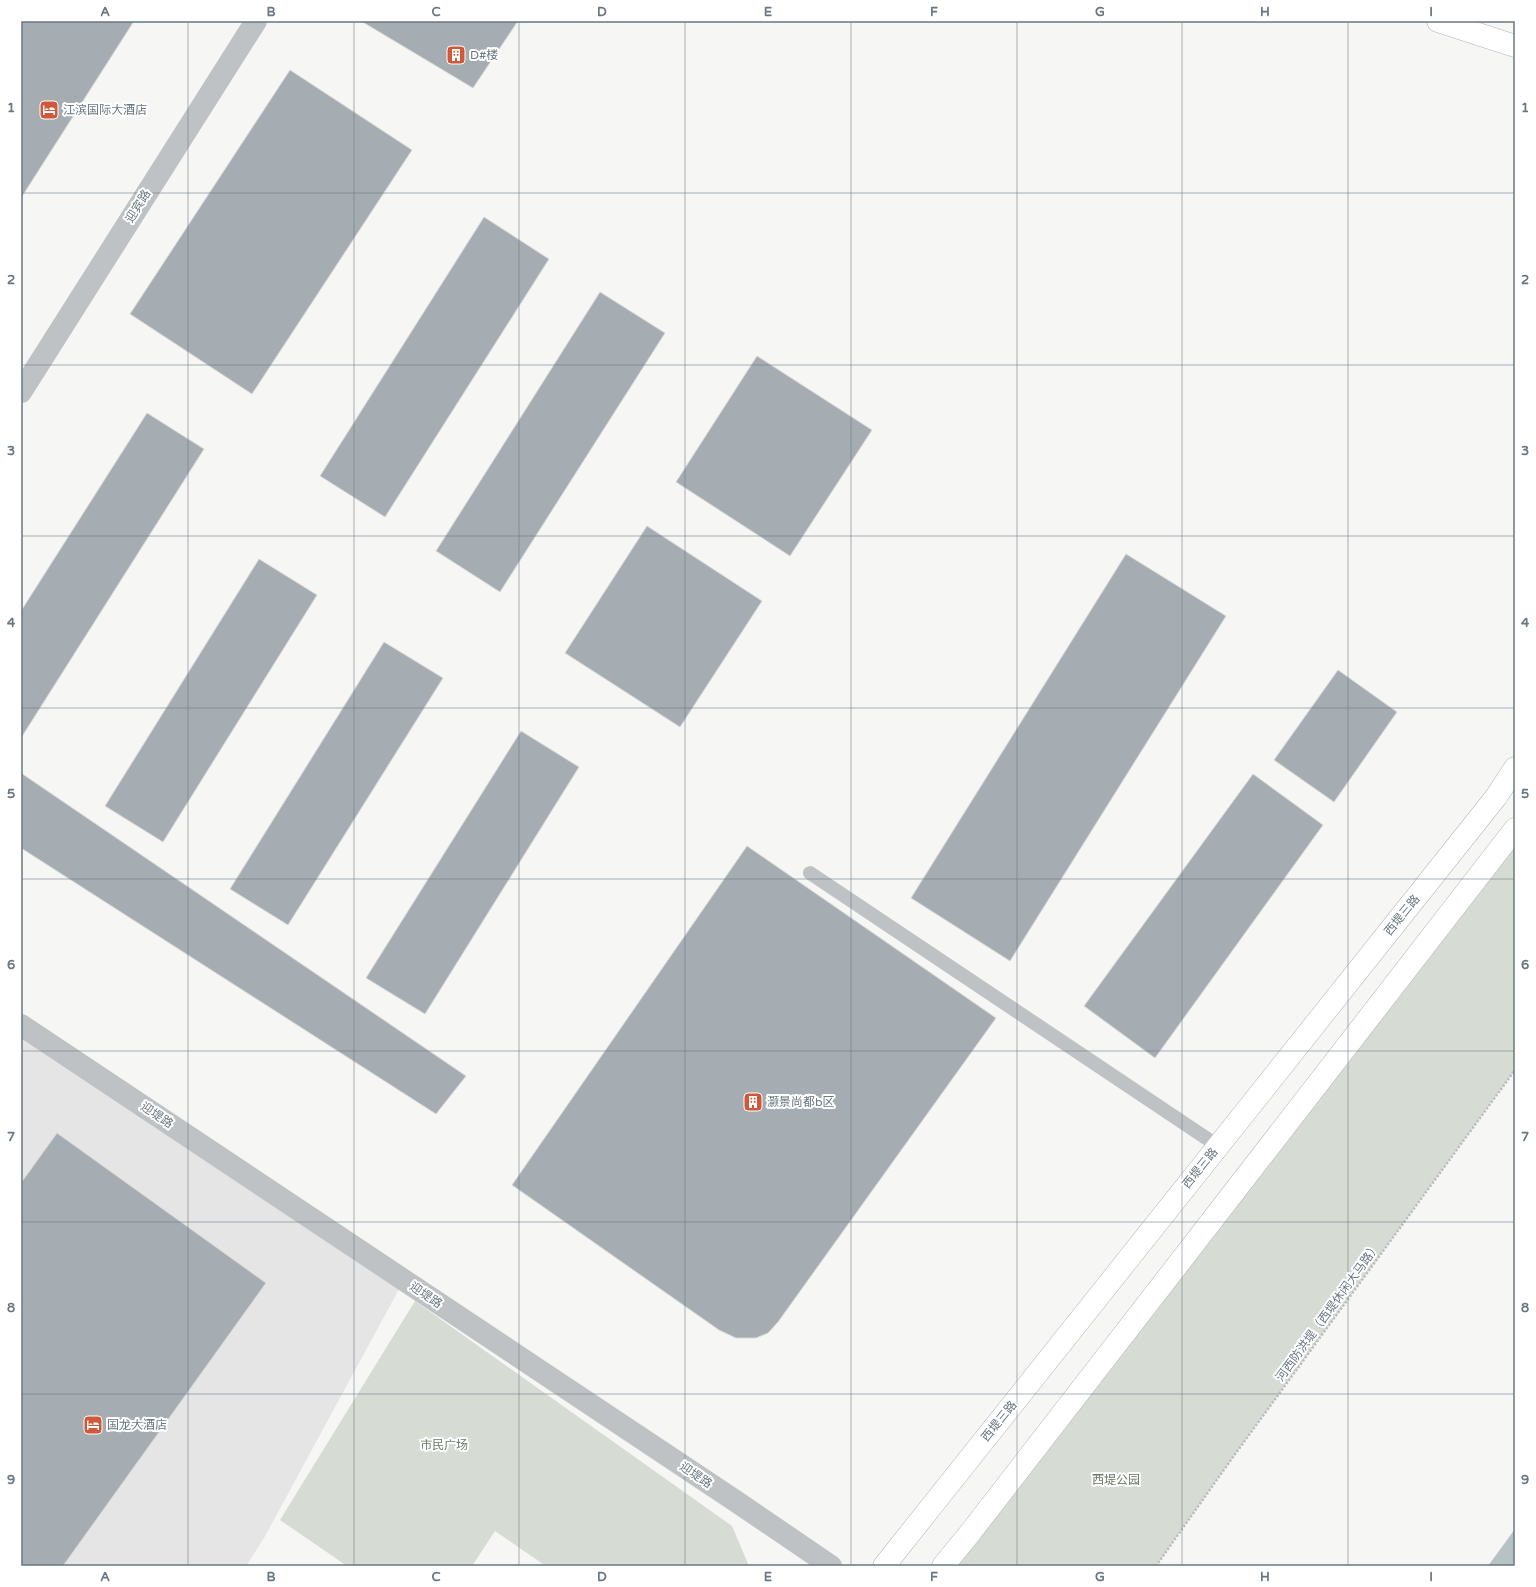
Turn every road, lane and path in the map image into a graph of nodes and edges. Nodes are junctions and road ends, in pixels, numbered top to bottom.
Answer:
1 (256, 21) edge
2 (1438, 21) edge
3 (1515, 46) edge
4 (21, 392) edge
5 (1515, 768) edge
6 (1515, 829) edge
7 (810, 873) dead end
8 (21, 1025) edge
9 (1515, 1070) edge
10 (1218, 1146) junction
11 (831, 1566) edge
12 (884, 1566) edge
13 (942, 1566) edge
14 (1156, 1566) edge

1 - 4 street, 迎宾路
2 - 3 main road
5 - 10 main road, 西堤三路
6 - 13 main road
7 - 10 lane
8 - 11 street, 迎堤路
9 - 14 path, 河西防洪堤（西堤休闲大马路）
10 - 12 main road, 西堤三路

